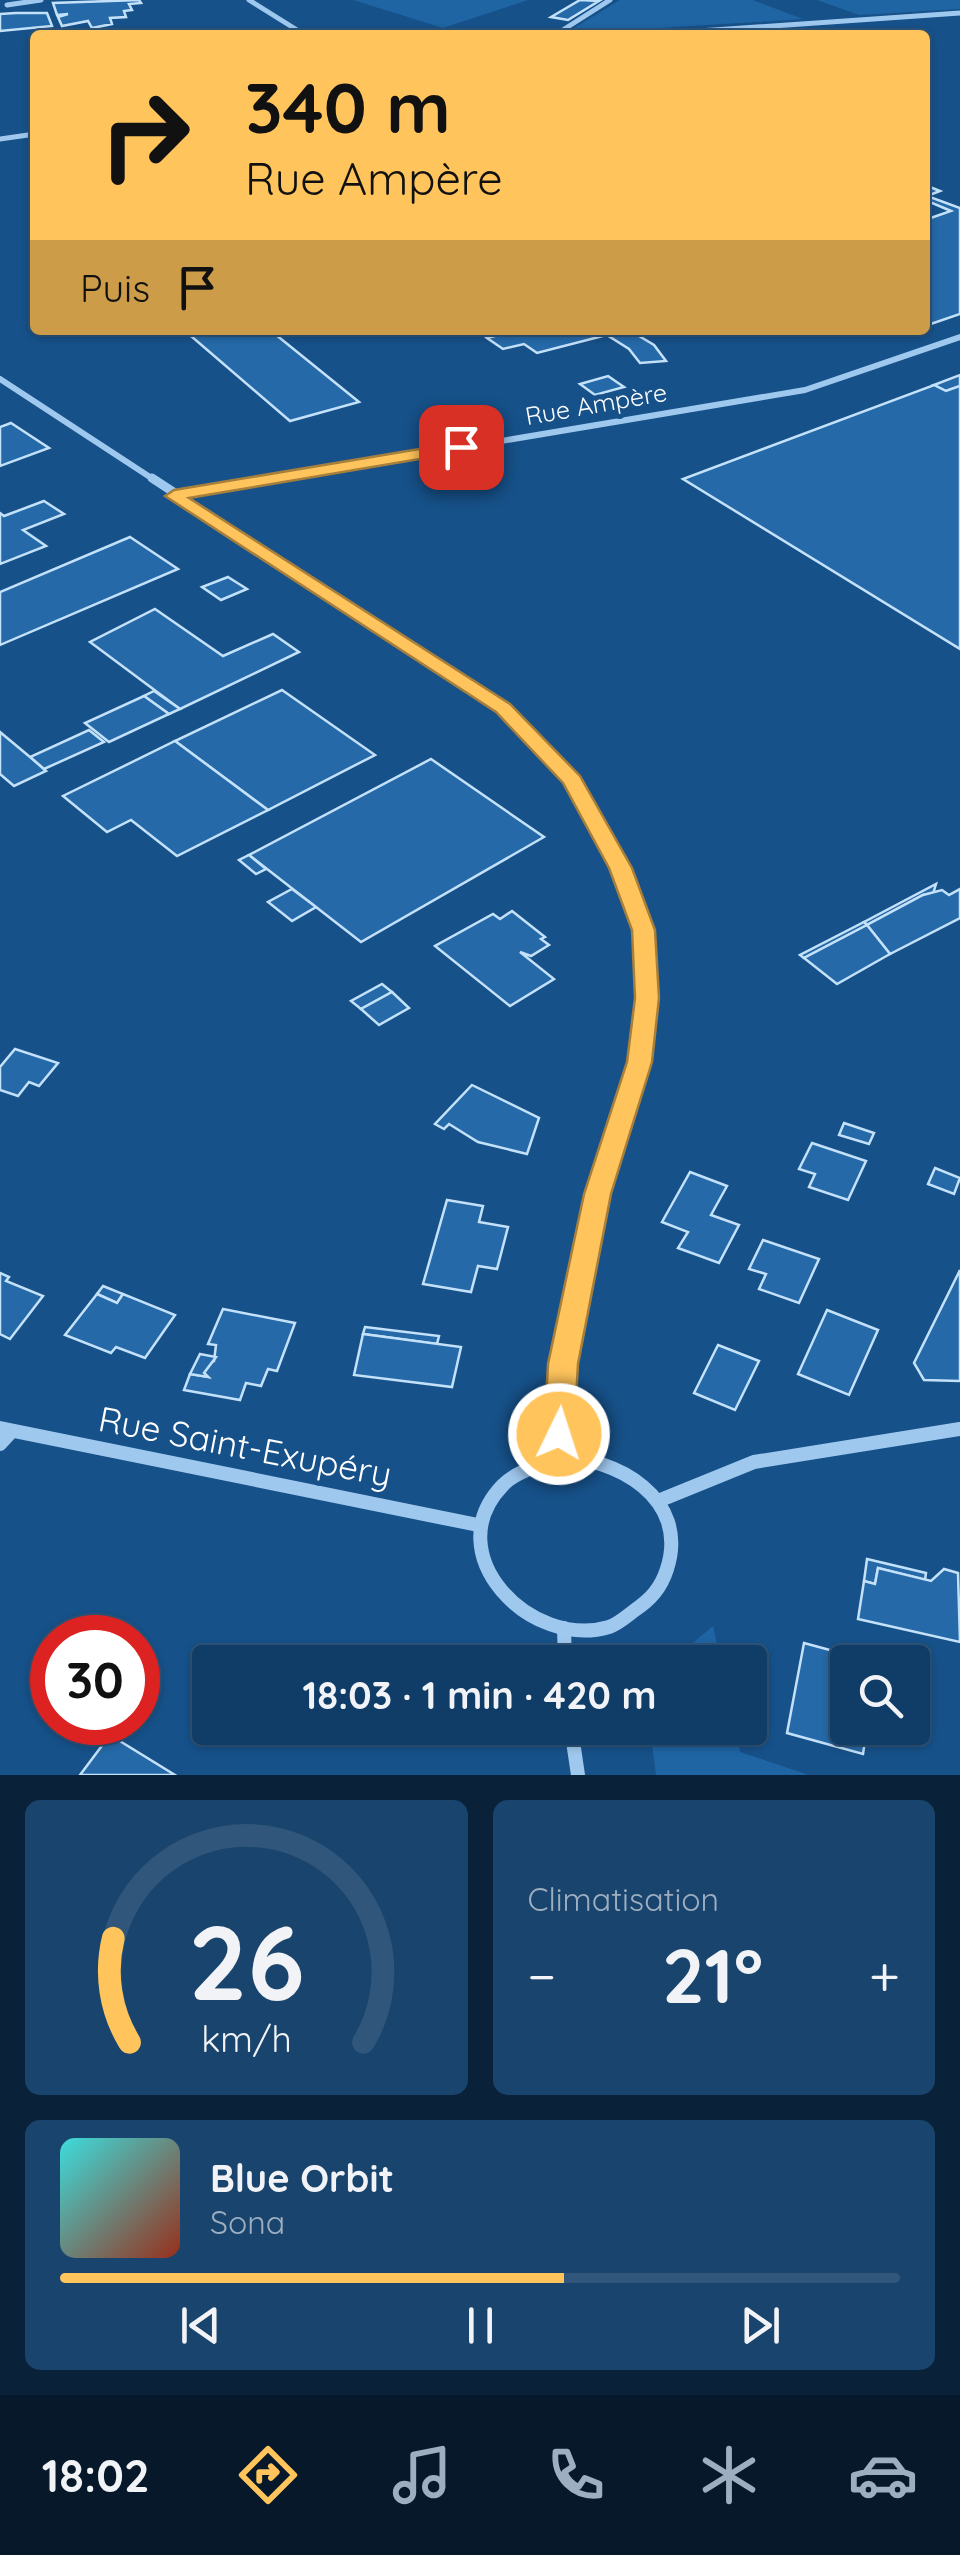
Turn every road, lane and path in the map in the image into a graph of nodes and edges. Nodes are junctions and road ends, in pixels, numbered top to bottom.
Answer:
1 (42, 0) edge
2 (248, 0) edge
3 (610, 0) edge
4 (7, 5) dead end
5 (960, 14) edge
6 (296, 30) edge
7 (563, 30) edge
8 (717, 30) edge
9 (30, 135) edge
10 (0, 140) edge
11 (960, 337) edge
12 (0, 379) edge
13 (174, 496) junction
14 (960, 1429) edge
15 (6, 1430) edge
16 (0, 1444) edge
17 (557, 1457) junction
18 (658, 1502) junction
19 (478, 1525) junction
20 (564, 1628) junction
21 (564, 1645) edge
22 (573, 1745) edge
23 (578, 1775) edge

1 - 4 street
2 - 6 street
3 - 7 street
5 - 8 street
9 - 10 street
11 - 13 street, Rue Ampère
12 - 13 street
13 - 17 street
14 - 18 street
15 - 16 street
15 - 19 street, Rue Saint-Exupéry
17 - 18 street
17 - 19 street
18 - 20 street
19 - 20 street
20 - 21 street
22 - 23 street

